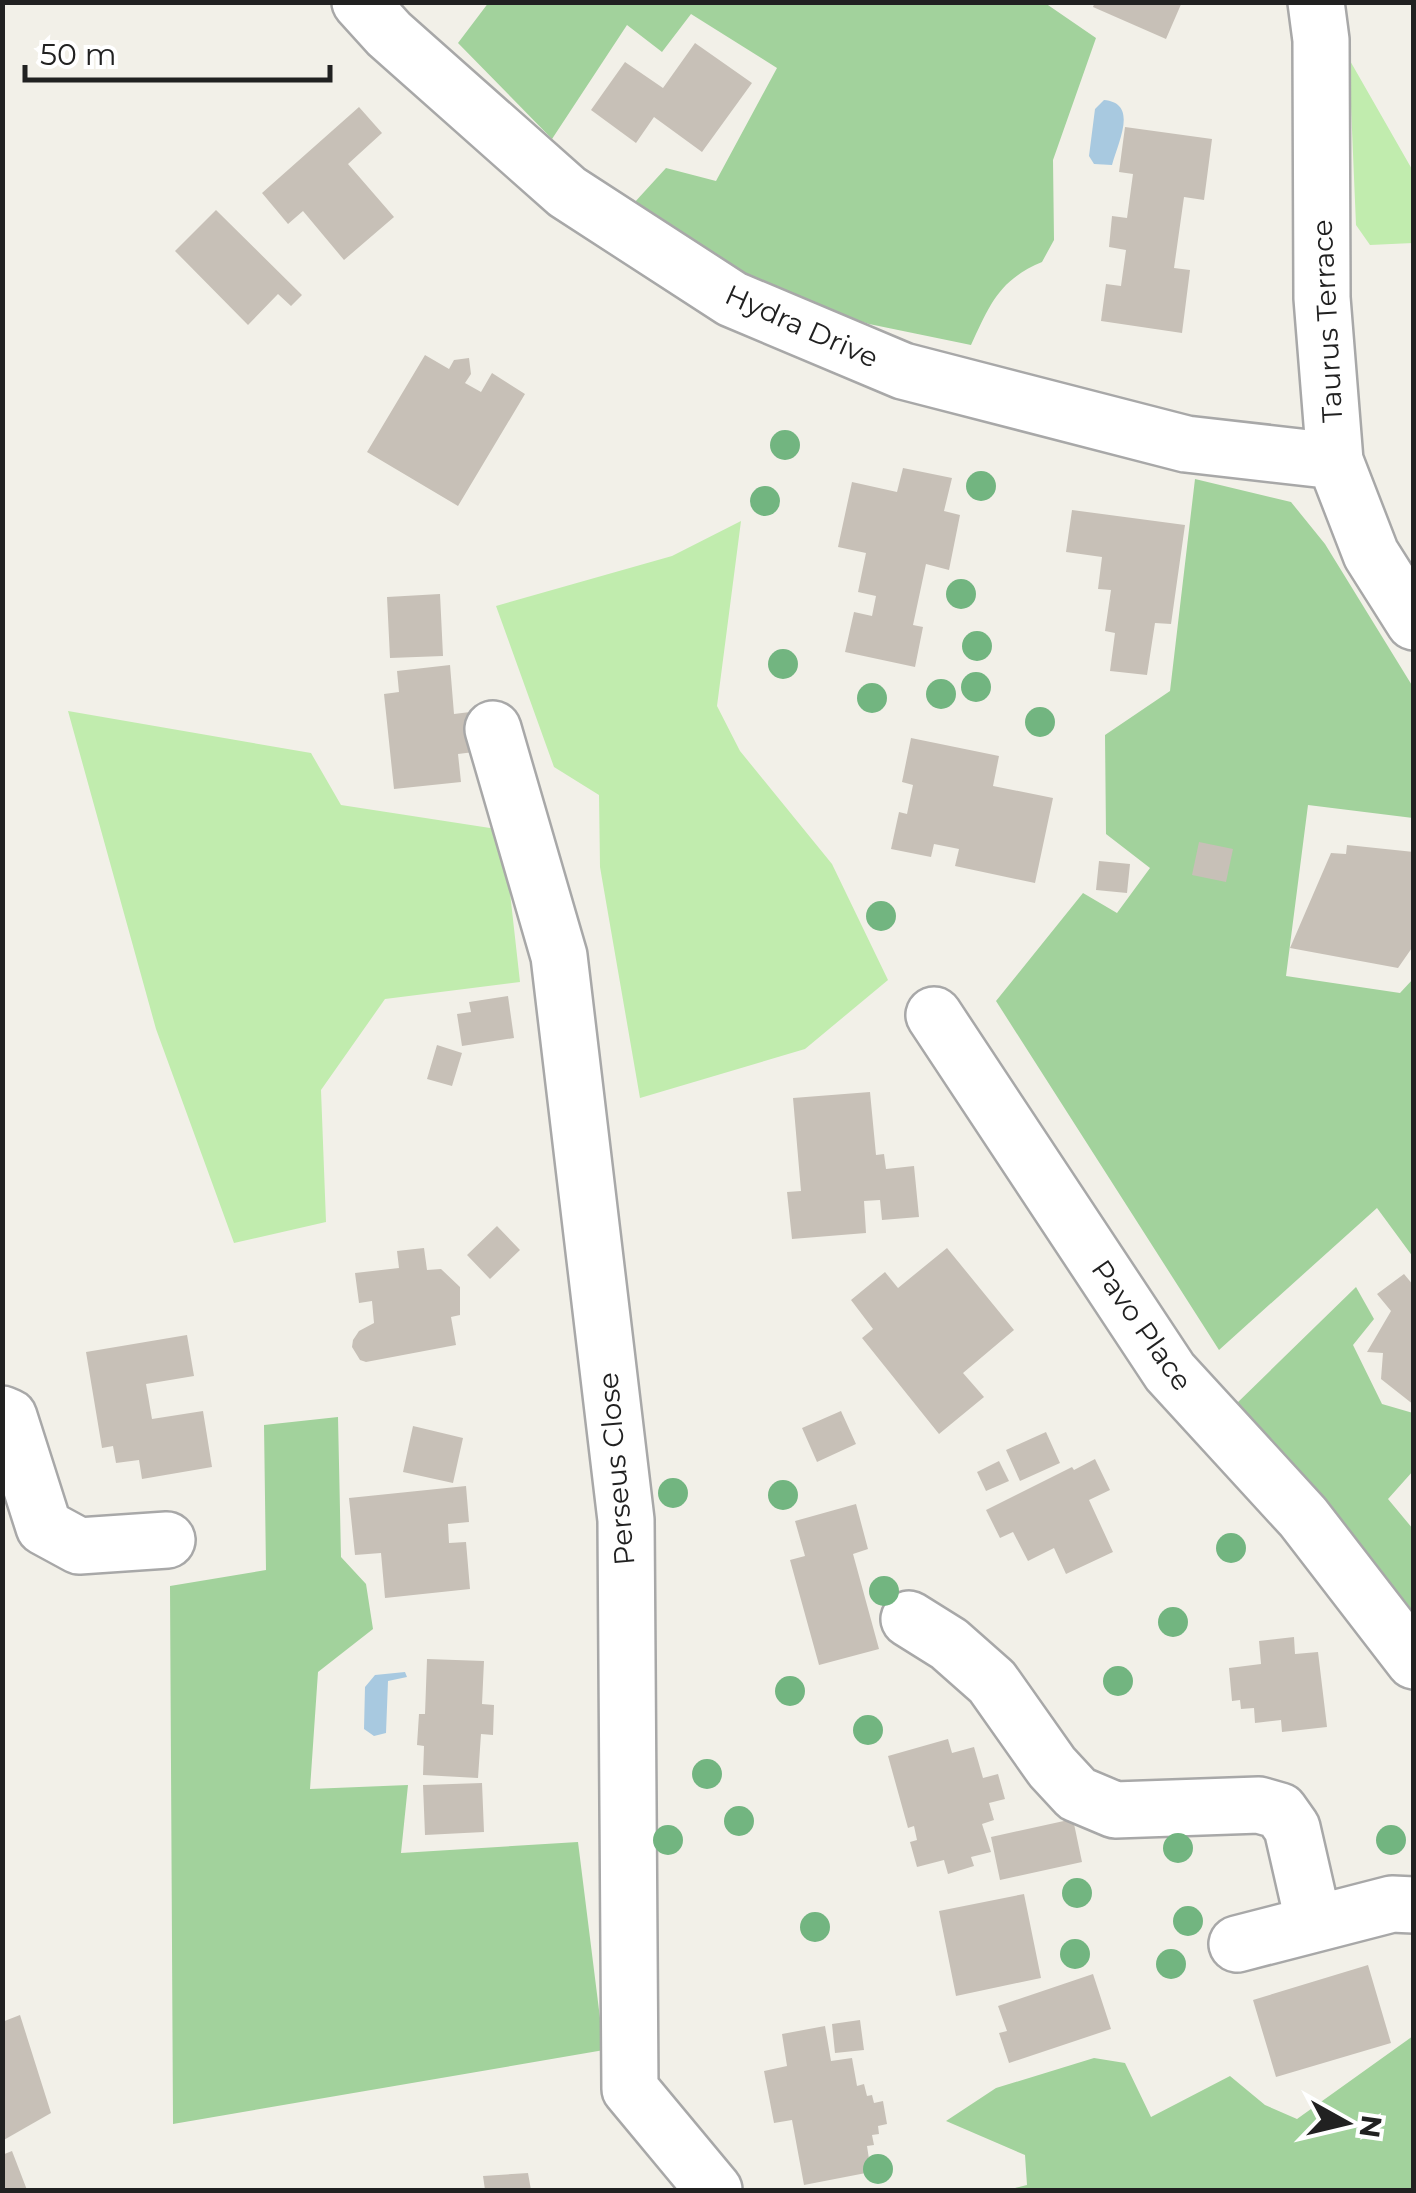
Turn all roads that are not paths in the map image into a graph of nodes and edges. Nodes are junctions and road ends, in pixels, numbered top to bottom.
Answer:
1 (360, 2) edge
2 (1316, 2) edge
3 (1335, 461) junction
4 (1414, 622) edge
5 (493, 729) dead end
6 (934, 1016) dead end
7 (2, 1414) edge
8 (167, 1540) dead end
9 (908, 1619) dead end
10 (1414, 1661) edge
11 (1414, 1905) edge
12 (1314, 1924) junction
13 (1237, 1944) dead end
14 (714, 2190) edge

1 - 3 street, Hydra Drive
2 - 3 street, Taurus Terrace
3 - 4 street, Taurus Terrace
5 - 14 street, Perseus Close
6 - 10 street, Pavo Place
7 - 8 street
9 - 12 street
11 - 12 street
12 - 13 street

